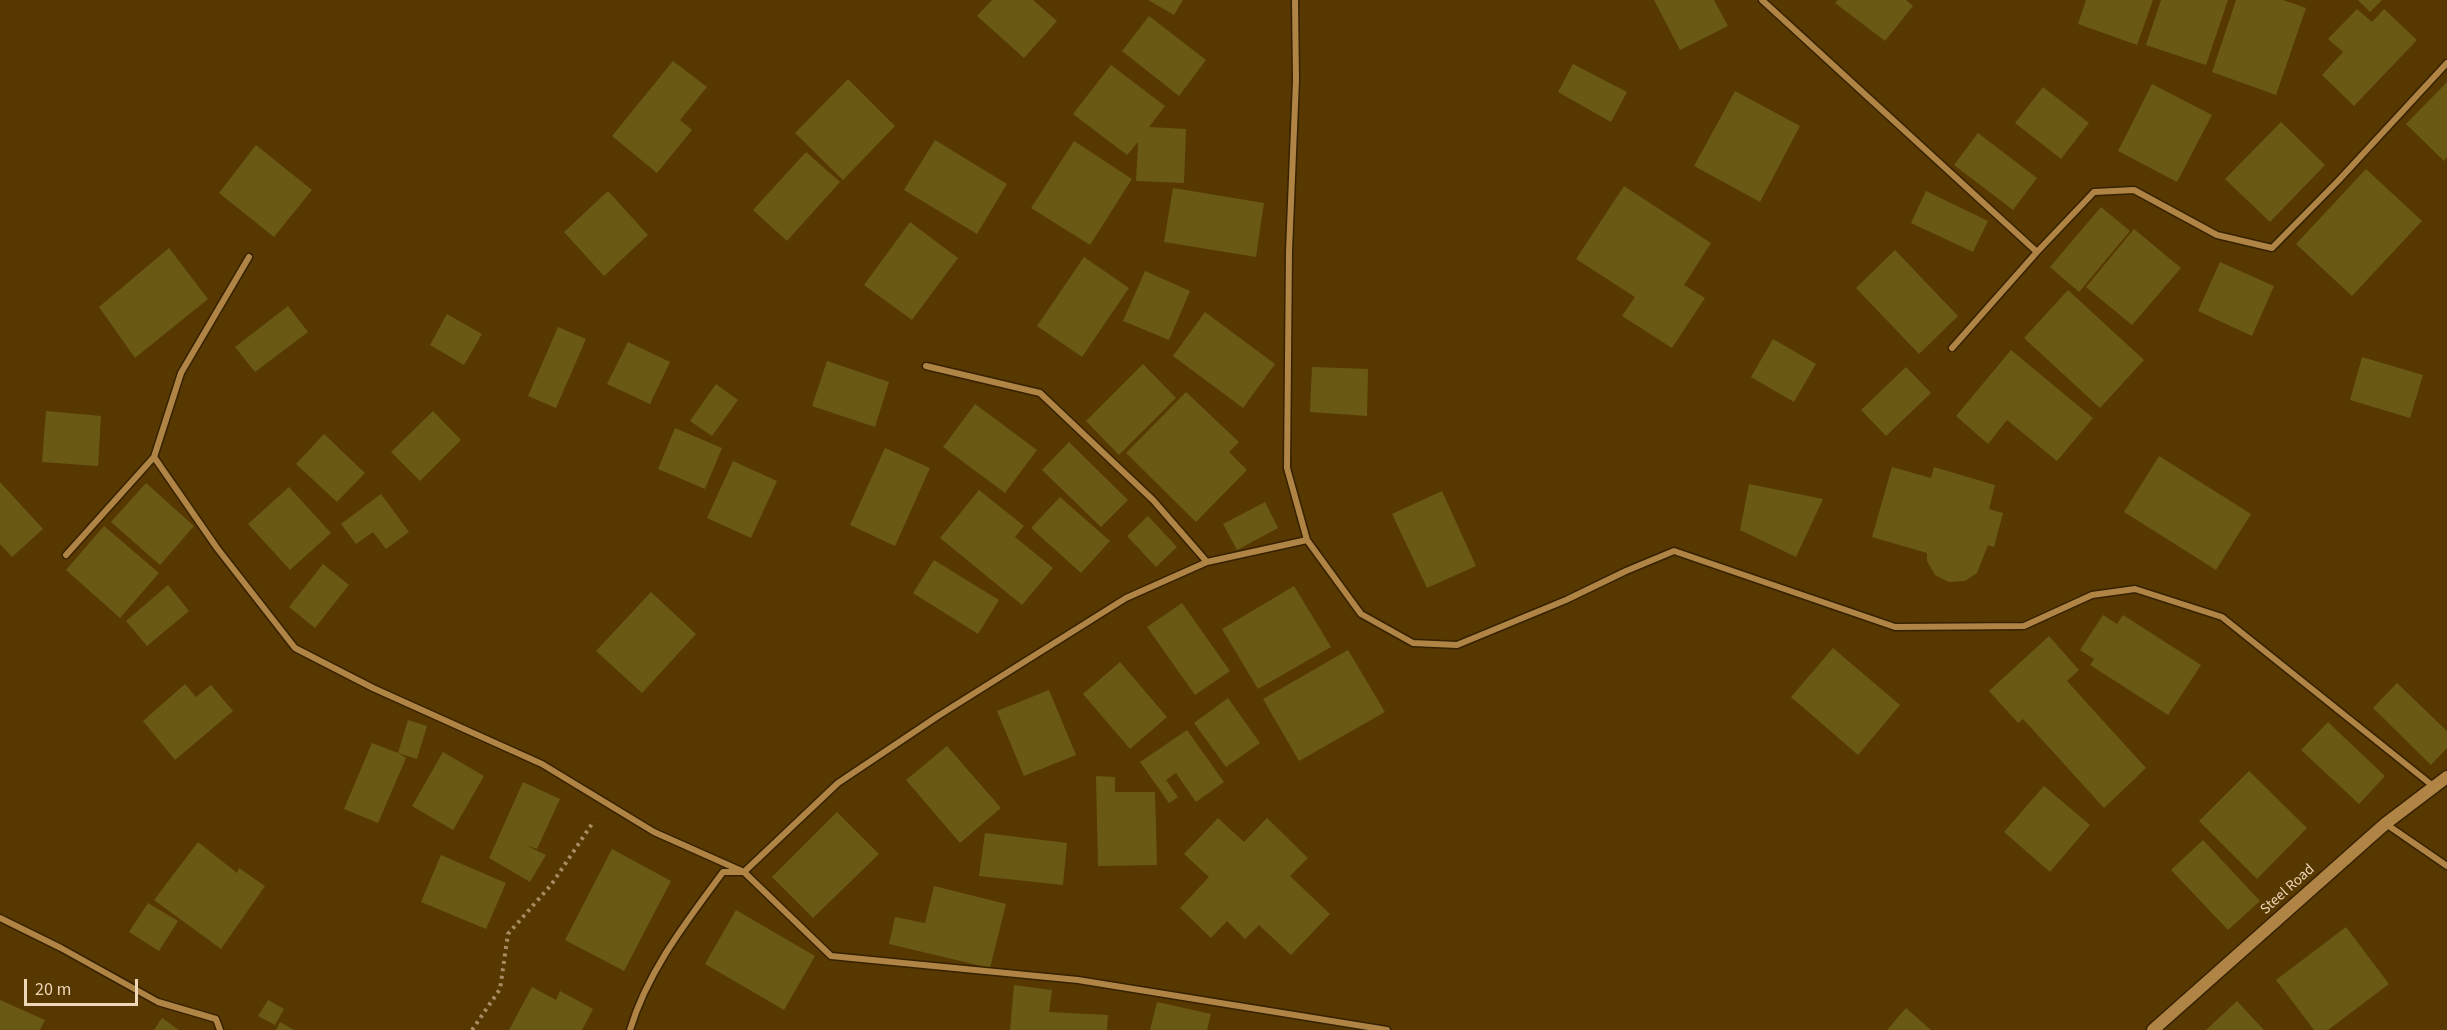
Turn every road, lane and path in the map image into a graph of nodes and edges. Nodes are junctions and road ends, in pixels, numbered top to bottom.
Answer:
1 (1295, 0) edge
2 (1762, 0) edge
3 (2447, 63) edge
4 (2037, 252) junction
5 (249, 258) dead end
6 (1952, 348) dead end
7 (926, 366) dead end
8 (154, 457) junction
9 (1307, 540) junction
10 (66, 555) dead end
11 (1207, 562) junction
12 (2447, 777) edge
13 (2433, 786) junction
14 (606, 803) junction
15 (2385, 824) junction
16 (2447, 866) edge
17 (744, 872) junction
18 (0, 918) edge
19 (220, 1030) edge
20 (472, 1030) edge
21 (630, 1030) edge
22 (1387, 1030) edge
23 (2153, 1030) edge

1 - 9 street
2 - 4 street
3 - 4 street
4 - 6 street
5 - 8 street
7 - 11 street
8 - 10 street
8 - 14 street
9 - 11 street
9 - 13 street
11 - 17 street
12 - 13 street, Steel Road
13 - 15 street, Steel Road
14 - 17 street
14 - 20 path
15 - 16 street
15 - 23 street, Steel Road
17 - 21 street
17 - 22 street
18 - 19 street

